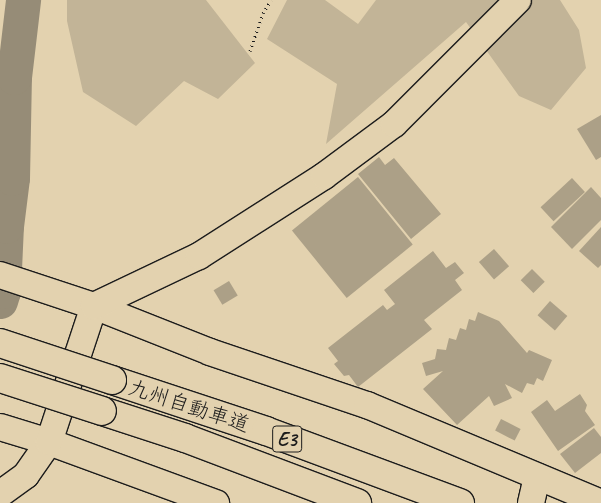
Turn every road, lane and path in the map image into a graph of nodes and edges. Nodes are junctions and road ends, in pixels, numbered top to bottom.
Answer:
1 (271, 0) edge
2 (518, 0) edge
3 (250, 51) dead end
4 (0, 275) edge
5 (94, 306) junction
6 (0, 343) edge
7 (0, 378) edge
8 (0, 427) edge
9 (49, 442) junction
10 (537, 477) junction
11 (0, 494) edge
12 (216, 503) edge
13 (358, 503) edge
14 (460, 503) edge
15 (531, 503) edge
16 (601, 503) edge

1 - 3 path
2 - 5 street
4 - 5 street
5 - 9 street
5 - 10 street
6 - 14 highway, 九州自動車道 / E3, bridge
7 - 13 highway, 九州自動車道 / E3, bridge
8 - 9 street
9 - 11 street
9 - 12 street
10 - 15 street
10 - 16 street

